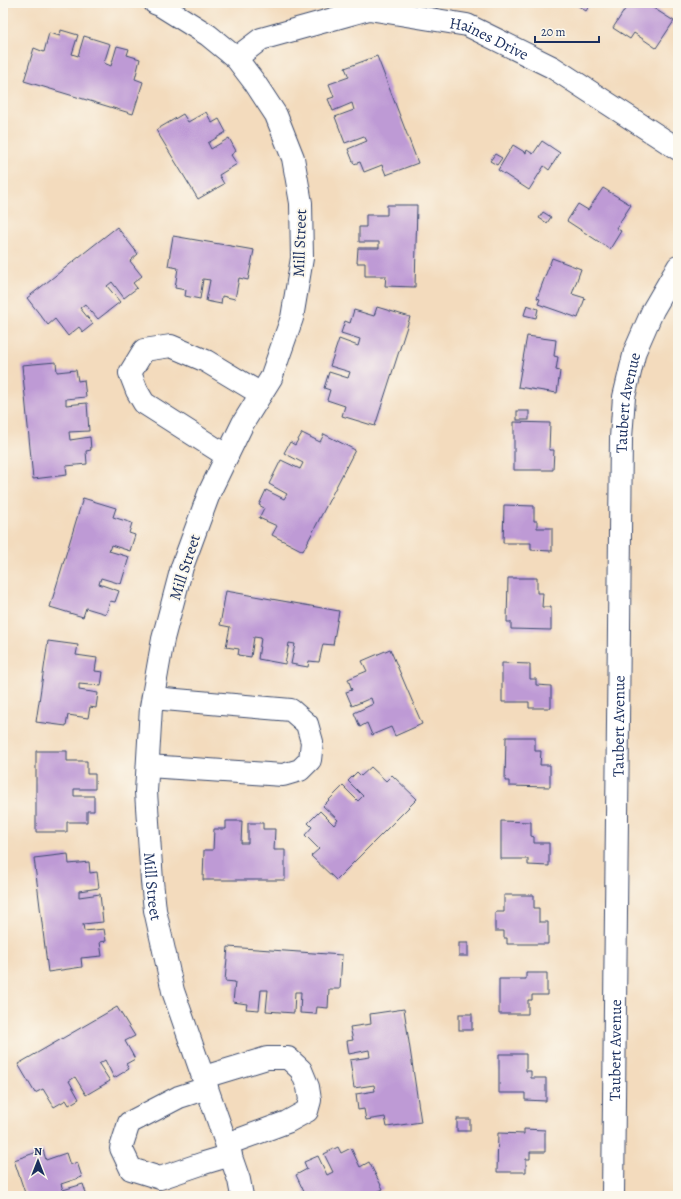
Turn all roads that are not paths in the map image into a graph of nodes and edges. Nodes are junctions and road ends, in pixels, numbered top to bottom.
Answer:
1 (155, 3) edge
2 (236, 58) junction
3 (678, 149) edge
4 (678, 267) edge
5 (261, 394) junction
6 (227, 456) junction
7 (153, 698) junction
8 (148, 766) junction
9 (205, 1083) junction
10 (229, 1150) junction
11 (242, 1196) edge
12 (613, 1196) edge

1 - 2 street, Mill Street
2 - 3 street, Haines Drive
2 - 5 street, Mill Street
4 - 12 street, Taubert Avenue
5 - 6 street, Mill Street
5 - 6 street
6 - 7 street, Mill Street
7 - 8 street, Mill Street
7 - 8 street
8 - 9 street, Mill Street
9 - 10 street, Mill Street
9 - 10 street
9 - 10 street
10 - 11 street, Mill Street

